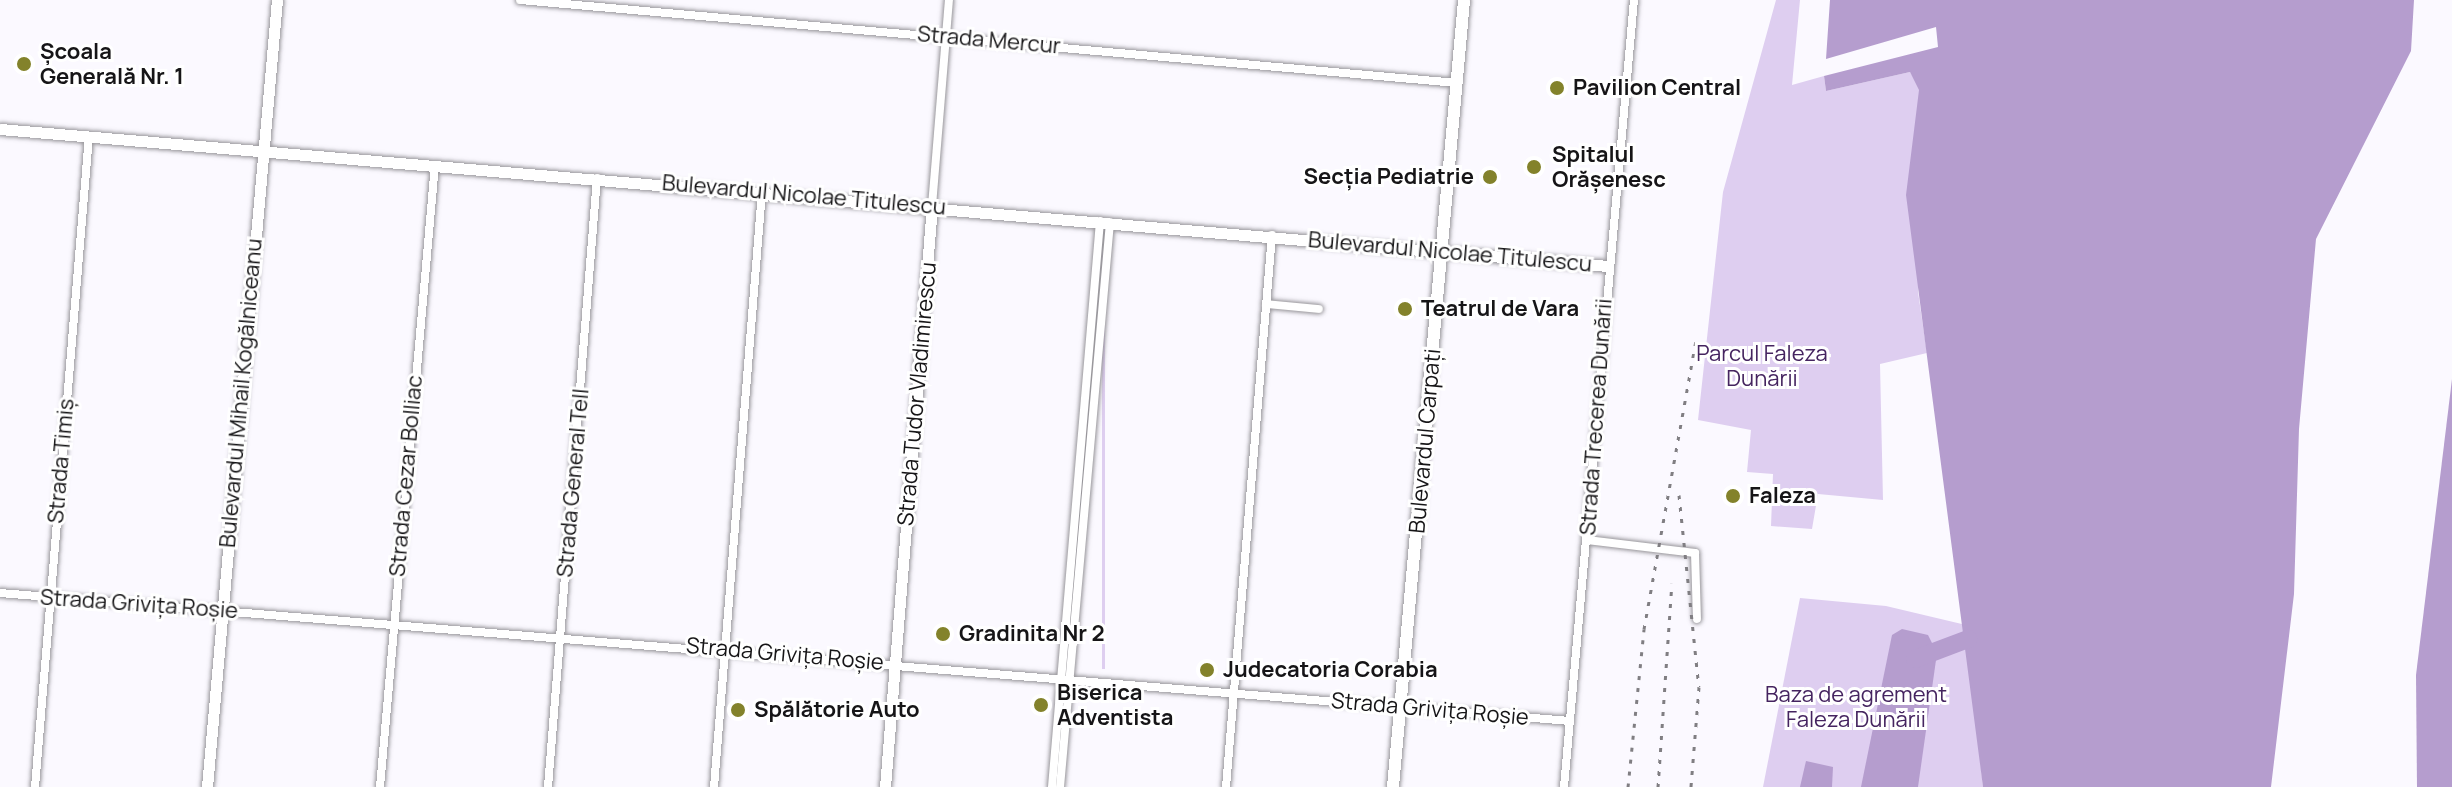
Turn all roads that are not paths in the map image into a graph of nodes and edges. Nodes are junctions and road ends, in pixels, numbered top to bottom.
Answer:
1 (277, 0) edge
2 (520, 0) edge
3 (949, 0) edge
4 (1464, 0) edge
5 (1634, 0) edge
6 (946, 36) junction
7 (1457, 83) junction
8 (0, 129) edge
9 (89, 136) junction
10 (263, 150) junction
11 (435, 165) junction
12 (597, 178) junction
13 (762, 192) junction
14 (932, 206) junction
15 (1105, 220) junction
16 (1272, 235) junction
17 (1443, 251) junction
18 (1608, 266) junction
19 (1266, 304) junction
20 (1319, 309) dead end
21 (1587, 540) junction
22 (0, 593) edge
23 (49, 599) junction
24 (222, 610) junction
25 (1697, 619) dead end
26 (392, 625) junction
27 (560, 635) junction
28 (725, 649) junction
29 (895, 663) junction
30 (1064, 679) junction
31 (1234, 692) junction
32 (1400, 707) junction
33 (1569, 721) junction
34 (35, 787) edge
35 (207, 787) edge
36 (380, 787) edge
37 (548, 787) edge
38 (714, 787) edge
39 (885, 787) edge
40 (1052, 787) edge
41 (1060, 787) edge
42 (1226, 787) edge
43 (1393, 787) edge
44 (1564, 787) edge

1 - 10 street, Bulevardul Mihail Kogălniceanu
2 - 6 street, Strada Mercur
3 - 6 street, Strada Tudor Vladimirescu
4 - 7 main road, Bulevardul Carpați
5 - 18 street, Strada Trecerea Dunării
6 - 7 street, Strada Mercur
6 - 14 street, Strada Tudor Vladimirescu
7 - 17 main road, Bulevardul Carpați
8 - 9 street, Bulevardul Nicolae Titulescu
9 - 10 street, Bulevardul Nicolae Titulescu
9 - 23 street, Strada Timiș
10 - 11 street, Bulevardul Nicolae Titulescu
10 - 24 street, Bulevardul Mihail Kogălniceanu
11 - 12 street, Bulevardul Nicolae Titulescu
11 - 26 street, Strada Cezar Bolliac
12 - 13 street, Bulevardul Nicolae Titulescu
12 - 27 street, Strada General Tell
13 - 14 street, Bulevardul Nicolae Titulescu
13 - 28 street
14 - 15 street, Bulevardul Nicolae Titulescu
14 - 29 street, Strada Tudor Vladimirescu
15 - 16 street, Bulevardul Nicolae Titulescu
15 - 30 street
16 - 17 street, Bulevardul Nicolae Titulescu
16 - 19 street
17 - 18 street, Bulevardul Nicolae Titulescu
17 - 32 main road, Bulevardul Carpați
18 - 21 street, Strada Trecerea Dunării
19 - 20 street
19 - 31 street
21 - 25 street
21 - 33 street, Strada Trecerea Dunării
22 - 23 street, Strada Grivița Roșie
23 - 24 street, Strada Grivița Roșie
23 - 34 street, Strada Timiș
24 - 26 street, Strada Grivița Roșie
24 - 35 street, Bulevardul Mihail Kogălniceanu
26 - 27 street, Strada Grivița Roșie
26 - 36 street, Strada Cezar Bolliac
27 - 28 street, Strada Grivița Roșie
27 - 37 street, Strada General Tell
28 - 29 street, Strada Grivița Roșie
28 - 38 street
29 - 30 street, Strada Grivița Roșie
29 - 39 street, Strada Tudor Vladimirescu
30 - 31 street, Strada Grivița Roșie
30 - 40 street
30 - 41 street
31 - 32 street, Strada Grivița Roșie
31 - 42 street
32 - 33 street, Strada Grivița Roșie
32 - 43 main road, Bulevardul Carpați
33 - 44 street, Strada Trecerea Dunării

